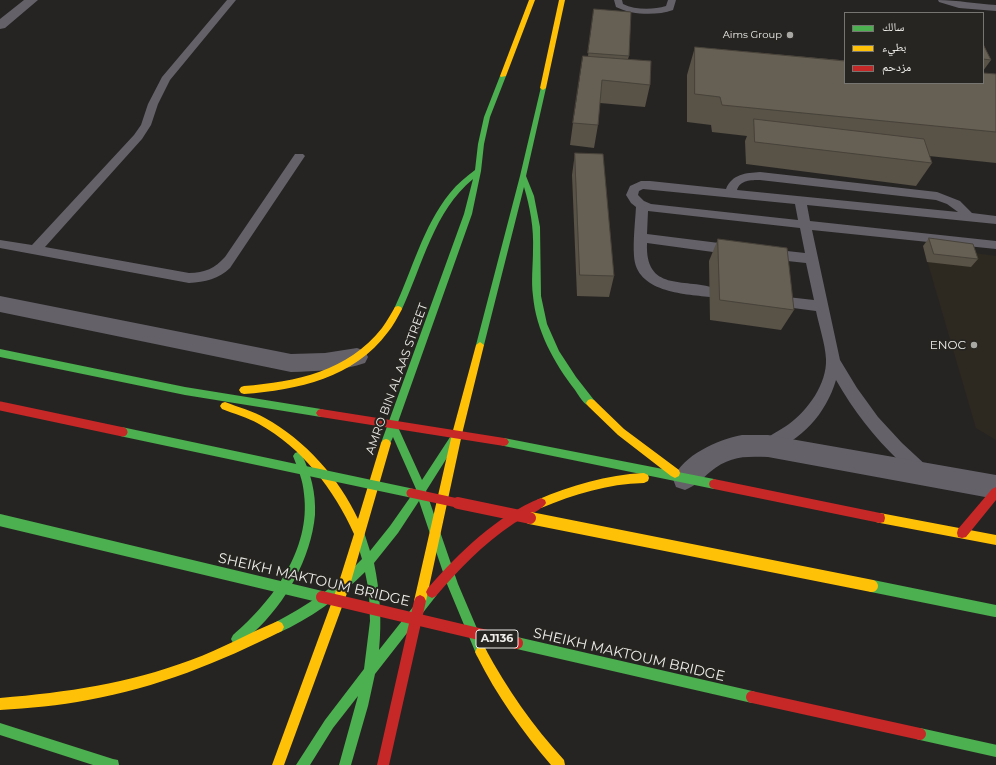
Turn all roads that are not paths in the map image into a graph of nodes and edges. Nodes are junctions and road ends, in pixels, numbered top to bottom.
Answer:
1 (32, 0) edge
2 (232, 0) edge
3 (532, 0) edge
4 (562, 0) edge
5 (618, 0) edge
6 (672, 0) edge
7 (942, 0) edge
8 (996, 8) edge
9 (0, 25) edge
10 (299, 156) dead end
11 (478, 171) junction
12 (523, 176) junction
13 (731, 193) junction
14 (800, 200) junction
15 (642, 206) junction
16 (969, 218) junction
17 (996, 220) edge
18 (806, 225) junction
19 (640, 238) junction
20 (0, 244) edge
21 (996, 245) edge
22 (35, 250) junction
23 (813, 259) junction
24 (710, 292) dead end
25 (778, 301) edge
26 (0, 304) edge
27 (822, 306) junction
28 (0, 353) edge
29 (357, 358) junction
30 (833, 360) junction
31 (185, 391) junction
32 (0, 406) edge
33 (392, 424) junction
34 (456, 434) junction
35 (286, 438) junction
36 (768, 446) junction
37 (925, 475) junction
38 (685, 479) junction
39 (996, 487) edge
40 (421, 490) junction
41 (996, 492) edge
42 (0, 520) edge
43 (359, 532) junction
44 (435, 533) junction
45 (962, 534) junction
46 (996, 540) edge
47 (370, 559) junction
48 (449, 573) junction
49 (344, 585) junction
50 (996, 610) edge
51 (418, 612) junction
52 (209, 660) junction
53 (371, 671) junction
54 (0, 704) edge
55 (0, 729) edge
56 (996, 751) edge
57 (113, 765) edge
58 (278, 765) edge
59 (302, 765) edge
60 (345, 765) edge
61 (383, 765) edge
62 (559, 765) edge

1 - 9 street
2 - 22 lane
3 - 11 main road, AMRO BIN AL AAS STREET
4 - 12 main road
5 - 6 lane
7 - 8 lane
10 - 22 lane
11 - 29 main road
11 - 33 main road, AMRO BIN AL AAS STREET
12 - 34 main road
12 - 38 main road
13 - 14 lane
13 - 15 lane
13 - 16 lane
14 - 16 lane
14 - 18 lane
15 - 18 lane
15 - 19 lane
16 - 17 lane
18 - 21 lane
18 - 23 lane
19 - 23 lane
19 - 24 lane
20 - 22 lane
23 - 27 lane
25 - 27 lane
26 - 29 street
27 - 30 lane
28 - 31 main road
29 - 31 main road
30 - 36 lane
30 - 37 lane
31 - 33 main road
31 - 35 main road
32 - 50 main road, bridge
33 - 34 main road
33 - 40 main road
33 - 43 main road, AMRO BIN AL AAS STREET
34 - 38 main road
34 - 40 main road
34 - 44 main road
35 - 43 main road
35 - 52 main road
36 - 37 street
36 - 38 street
37 - 39 street
38 - 45 main road
38 - 48 main road
40 - 44 main road
40 - 47 main road
41 - 45 main road
42 - 56 main road, SHEIKH MAKTOUM BRIDGE / AJ136, bridge
43 - 47 main road
43 - 49 main road, AMRO BIN AL AAS STREET
44 - 48 main road
44 - 51 main road
45 - 46 main road
47 - 49 main road
47 - 53 main road
48 - 51 main road
48 - 62 main road
49 - 52 main road
49 - 58 main road, AMRO BIN AL AAS STREET
51 - 53 main road
51 - 61 main road
52 - 54 main road
53 - 59 main road
53 - 60 main road
55 - 57 main road

